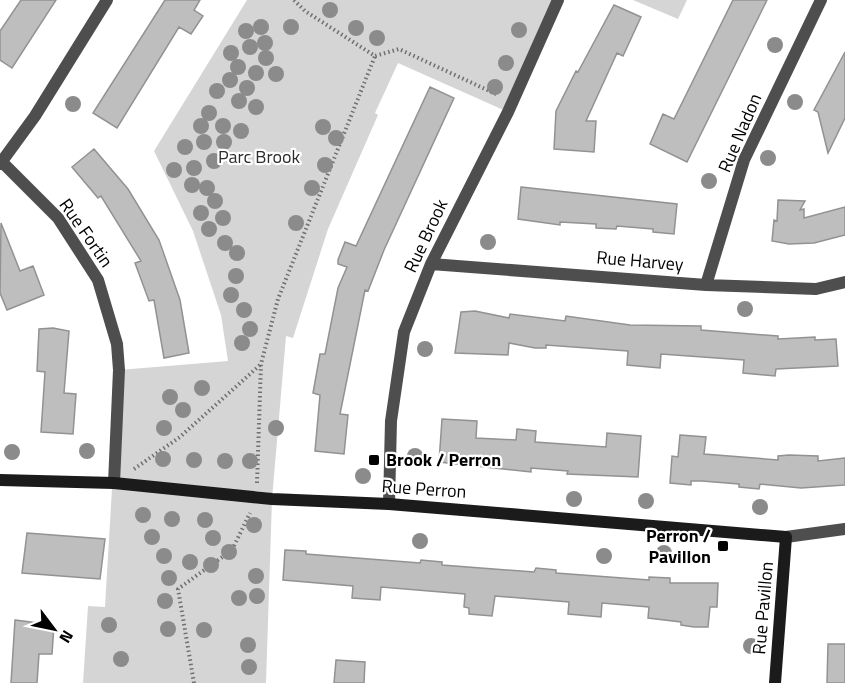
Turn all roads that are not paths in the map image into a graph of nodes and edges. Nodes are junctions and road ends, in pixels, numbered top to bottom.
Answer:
1 (107, 0) edge
2 (558, 0) edge
3 (821, 0) edge
4 (1, 163) edge
5 (431, 264) junction
6 (845, 282) edge
7 (706, 285) junction
8 (0, 480) edge
9 (114, 483) junction
10 (389, 504) junction
11 (845, 529) edge
12 (786, 537) junction
13 (775, 683) edge

1 - 4 street
2 - 5 street, Rue Brook
3 - 7 street, Rue Nadon
4 - 9 street, Rue Fortin
5 - 7 street, Rue Harvey
5 - 10 street, Rue Brook
6 - 7 street, Rue Harvey
8 - 9 street, Rue Perron
9 - 10 street, Rue Perron
10 - 12 street, Rue Perron
11 - 12 street, Rue Perron
12 - 13 street, Rue Pavillon

